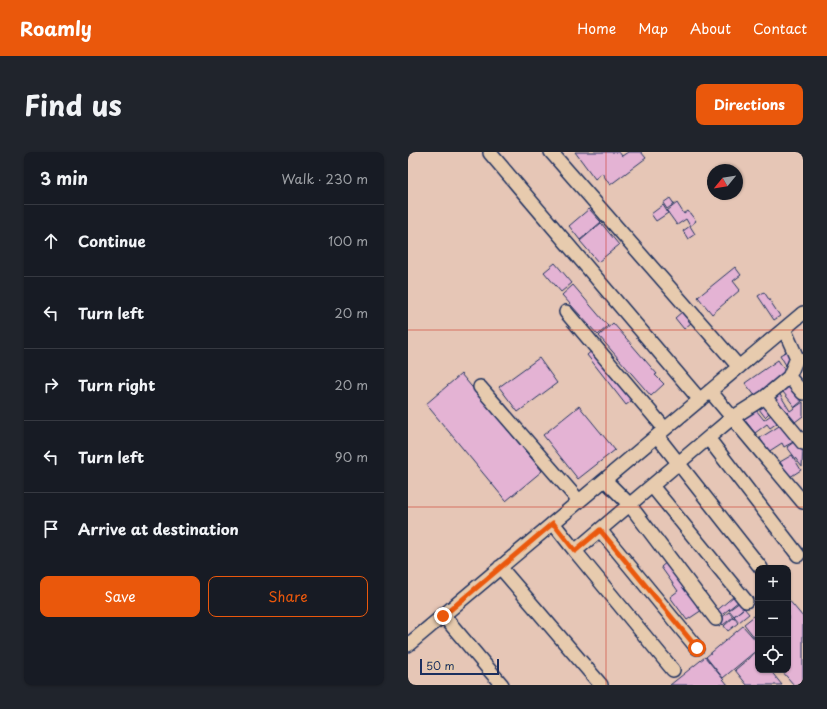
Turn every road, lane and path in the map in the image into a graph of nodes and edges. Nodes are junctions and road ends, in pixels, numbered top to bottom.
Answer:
1 (551, 152) edge
2 (490, 153) edge
3 (566, 312) dead end
4 (803, 313) edge
5 (784, 329) junction
6 (739, 367) junction
7 (789, 377) junction
8 (480, 387) dead end
9 (710, 391) junction
10 (803, 393) edge
11 (765, 397) junction
12 (700, 400) junction
13 (732, 418) junction
14 (661, 432) junction
15 (708, 438) junction
16 (803, 443) edge
17 (679, 462) junction
18 (605, 480) junction
19 (652, 486) junction
20 (579, 501) junction
21 (803, 502) edge
22 (629, 504) junction
23 (553, 523) junction
24 (600, 530) junction
25 (575, 551) junction
26 (798, 555) dead end
27 (759, 565) edge
28 (500, 567) junction
29 (746, 601) dead end
30 (443, 616) junction
31 (716, 619) dead end
32 (408, 645) edge
33 (697, 648) dead end
34 (673, 670) dead end
35 (502, 685) edge
36 (601, 685) edge

1 - 6 street
2 - 12 street
3 - 14 street
4 - 5 street
5 - 6 street
5 - 7 street
6 - 9 street
7 - 10 street
7 - 11 street
8 - 20 street
9 - 12 street
9 - 13 street
11 - 13 street
11 - 16 street
12 - 14 street
13 - 15 street
13 - 21 street
14 - 17 street
14 - 18 street
15 - 17 street
15 - 26 street
17 - 19 street
17 - 27 street
18 - 20 street
18 - 22 street
19 - 22 street
19 - 29 street
20 - 23 street
22 - 24 street
22 - 31 street
23 - 25 street
23 - 28 street
24 - 25 street
24 - 33 street
25 - 34 street
28 - 30 street
28 - 36 street
30 - 32 street
30 - 35 street

